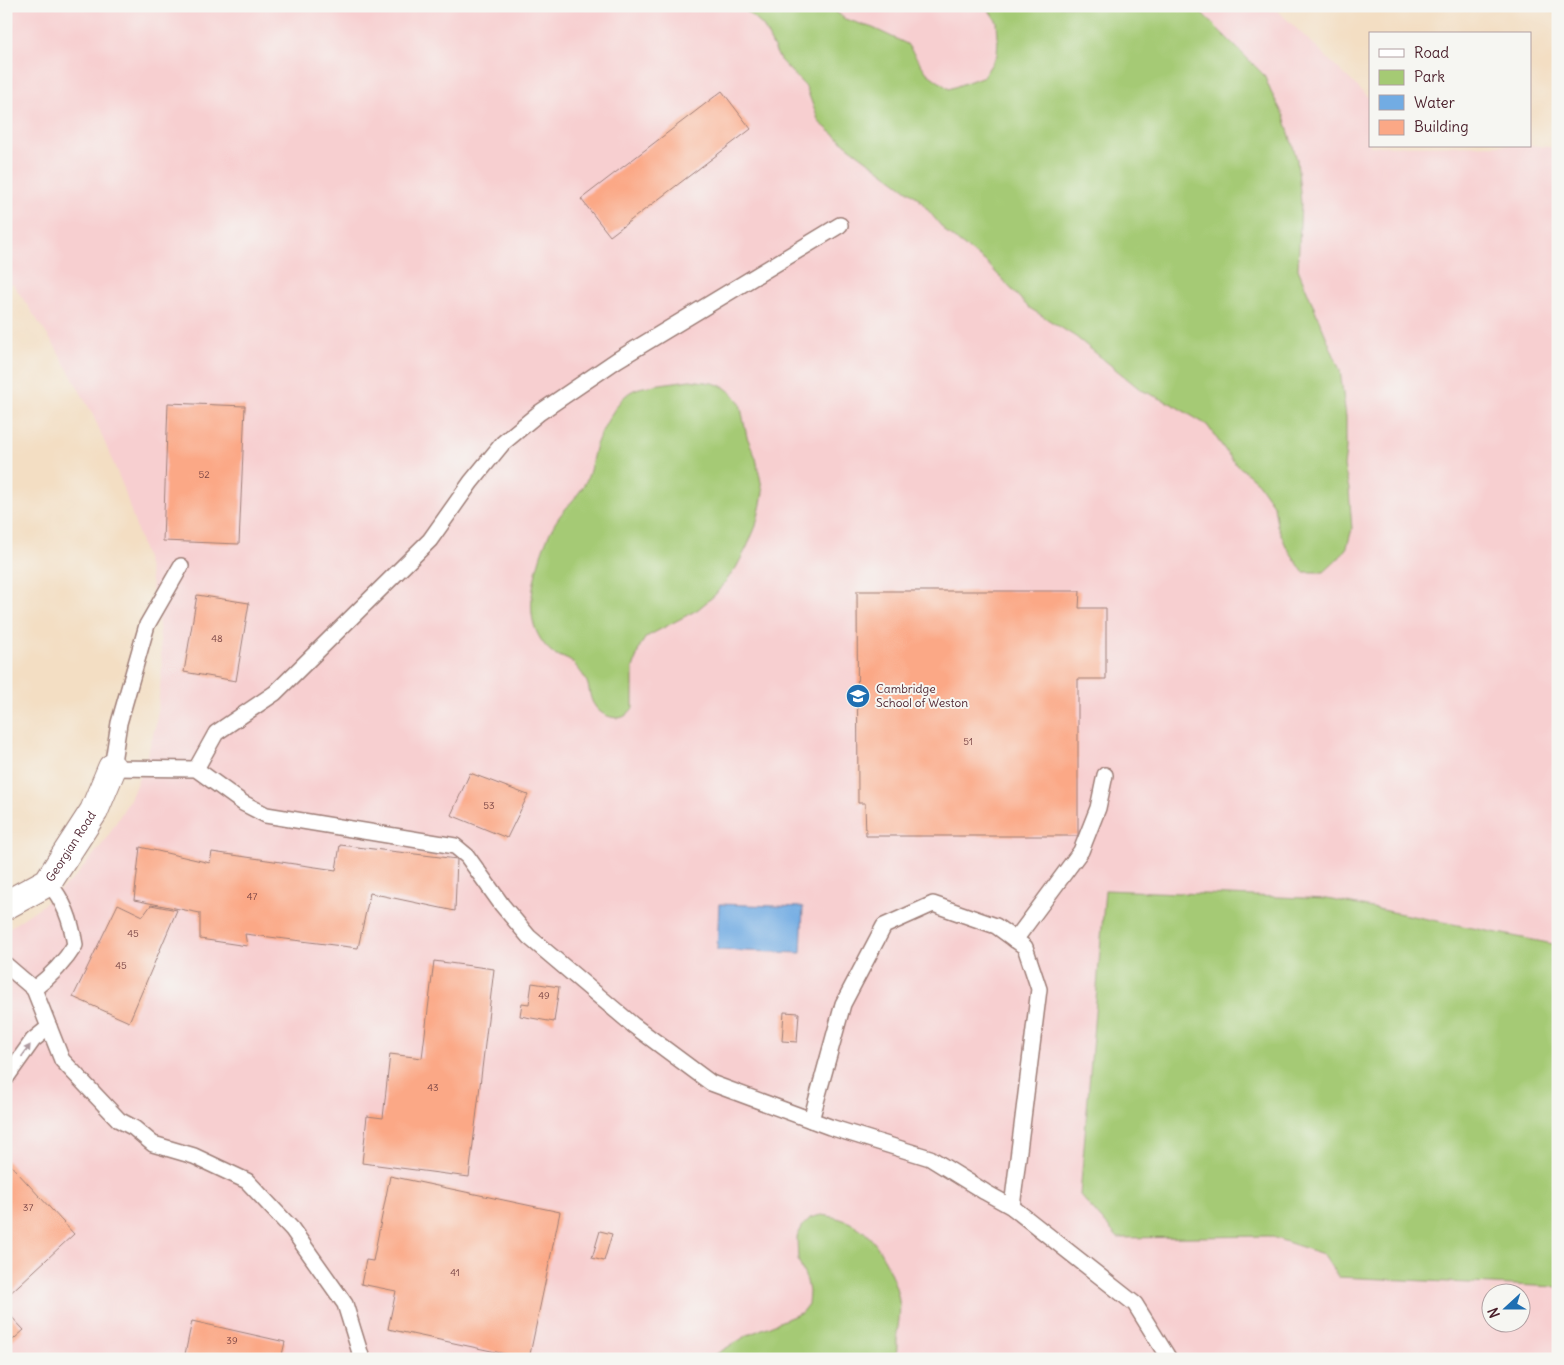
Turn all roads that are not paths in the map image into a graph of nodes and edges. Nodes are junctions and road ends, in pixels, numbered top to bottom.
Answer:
1 (840, 225) dead end
2 (181, 566) dead end
3 (112, 768) junction
4 (196, 769) junction
5 (1105, 775) dead end
6 (48, 882) junction
7 (6, 905) edge
8 (1015, 940) junction
9 (6, 965) edge
10 (34, 989) junction
11 (49, 1026) junction
12 (6, 1078) edge
13 (811, 1120) junction
14 (1012, 1206) junction
15 (362, 1359) edge
16 (1169, 1359) edge

1 - 4 lane
2 - 3 lane
3 - 4 lane
3 - 6 street, Georgian Road
4 - 13 lane
5 - 8 lane
6 - 7 street, Georgian Road
6 - 10 lane
8 - 13 lane
8 - 14 lane
9 - 10 lane
10 - 11 lane
12 -> 11 lane
11 - 15 lane
13 - 14 lane
14 - 16 lane

